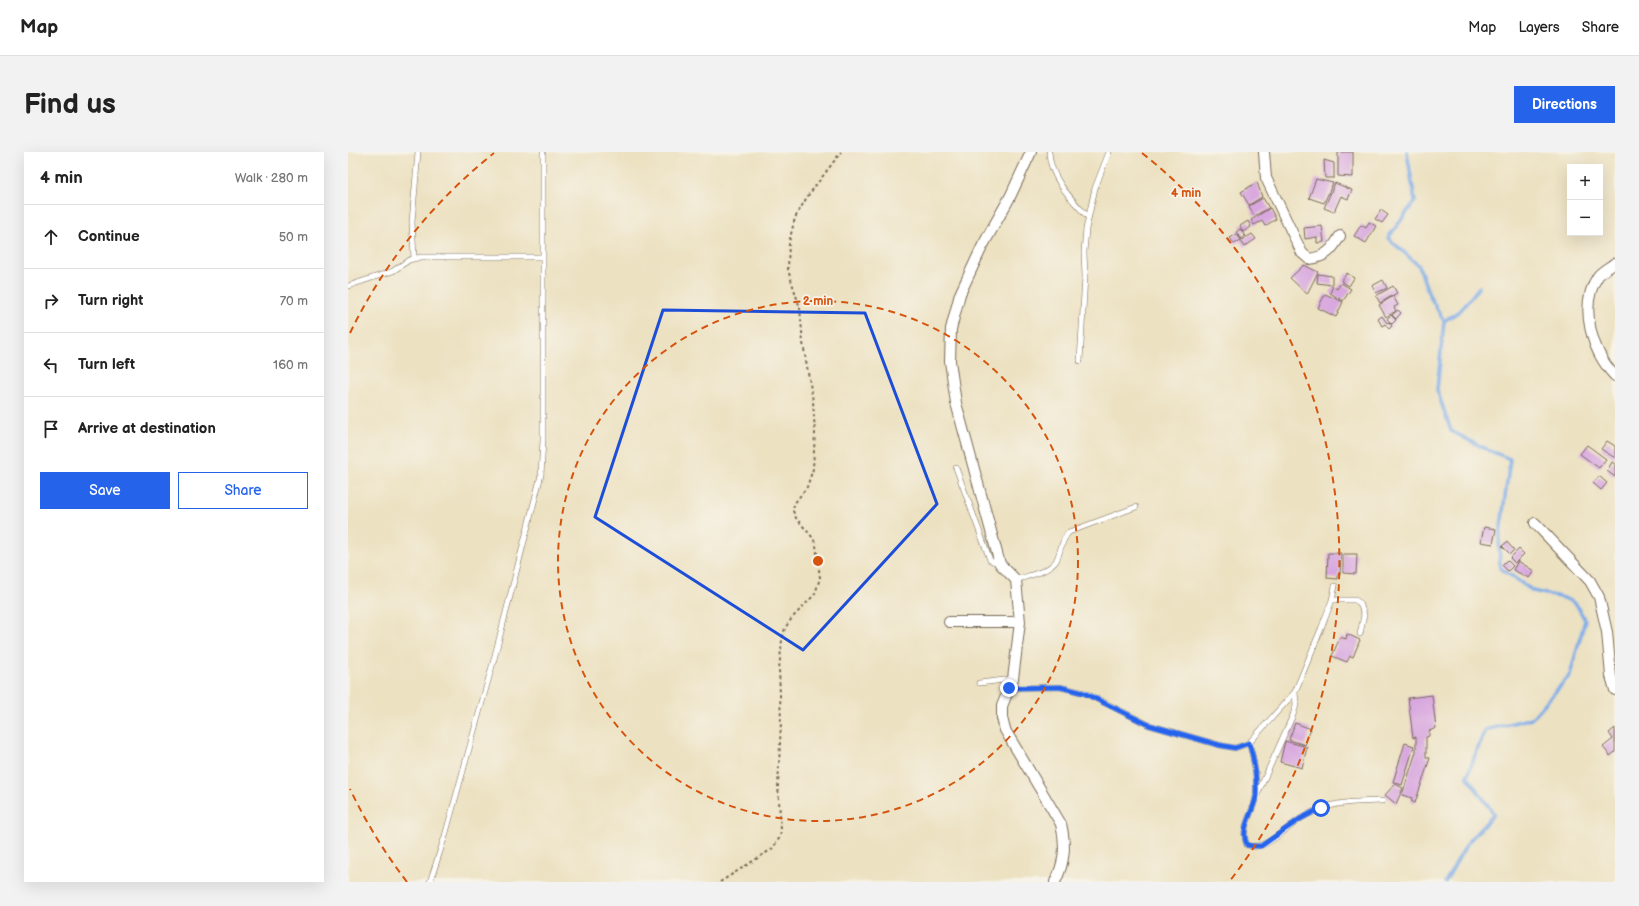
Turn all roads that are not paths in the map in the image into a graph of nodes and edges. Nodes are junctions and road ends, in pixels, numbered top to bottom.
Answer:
1 (418, 152) edge
2 (543, 152) edge
3 (1030, 152) edge
4 (1049, 152) edge
5 (1109, 152) edge
6 (1264, 152) edge
7 (1088, 217) junction
8 (1340, 236) dead end
9 (543, 257) junction
10 (414, 258) junction
11 (1615, 263) edge
12 (348, 286) edge
13 (1080, 361) dead end
14 (1615, 376) edge
15 (956, 468) dead end
16 (1136, 507) dead end
17 (1535, 523) dead end
18 (1000, 564) junction
19 (1016, 580) junction
20 (1335, 586) dead end
21 (1332, 600) junction
22 (949, 622) dead end
23 (1020, 622) junction
24 (1360, 634) dead end
25 (979, 683) dead end
26 (1011, 684) junction
27 (1615, 690) edge
28 (1295, 692) junction
29 (1249, 743) junction
30 (1256, 798) junction
31 (1382, 801) dead end
32 (430, 882) edge
33 (1055, 882) edge

1 - 10 lane
2 - 9 lane
3 - 18 street
4 - 7 lane
5 - 7 lane
6 - 8 street
7 - 13 lane
9 - 10 lane
9 - 32 lane
10 - 12 lane
11 - 14 street
15 - 18 lane
16 - 19 lane
17 - 27 street
18 - 19 street
19 - 23 street
20 - 21 lane
21 - 24 lane
21 - 28 lane
22 - 23 street
23 - 26 street
25 - 26 lane
26 - 29 lane
26 - 33 street
28 - 29 lane
28 - 30 lane
29 - 30 lane
30 - 31 lane

